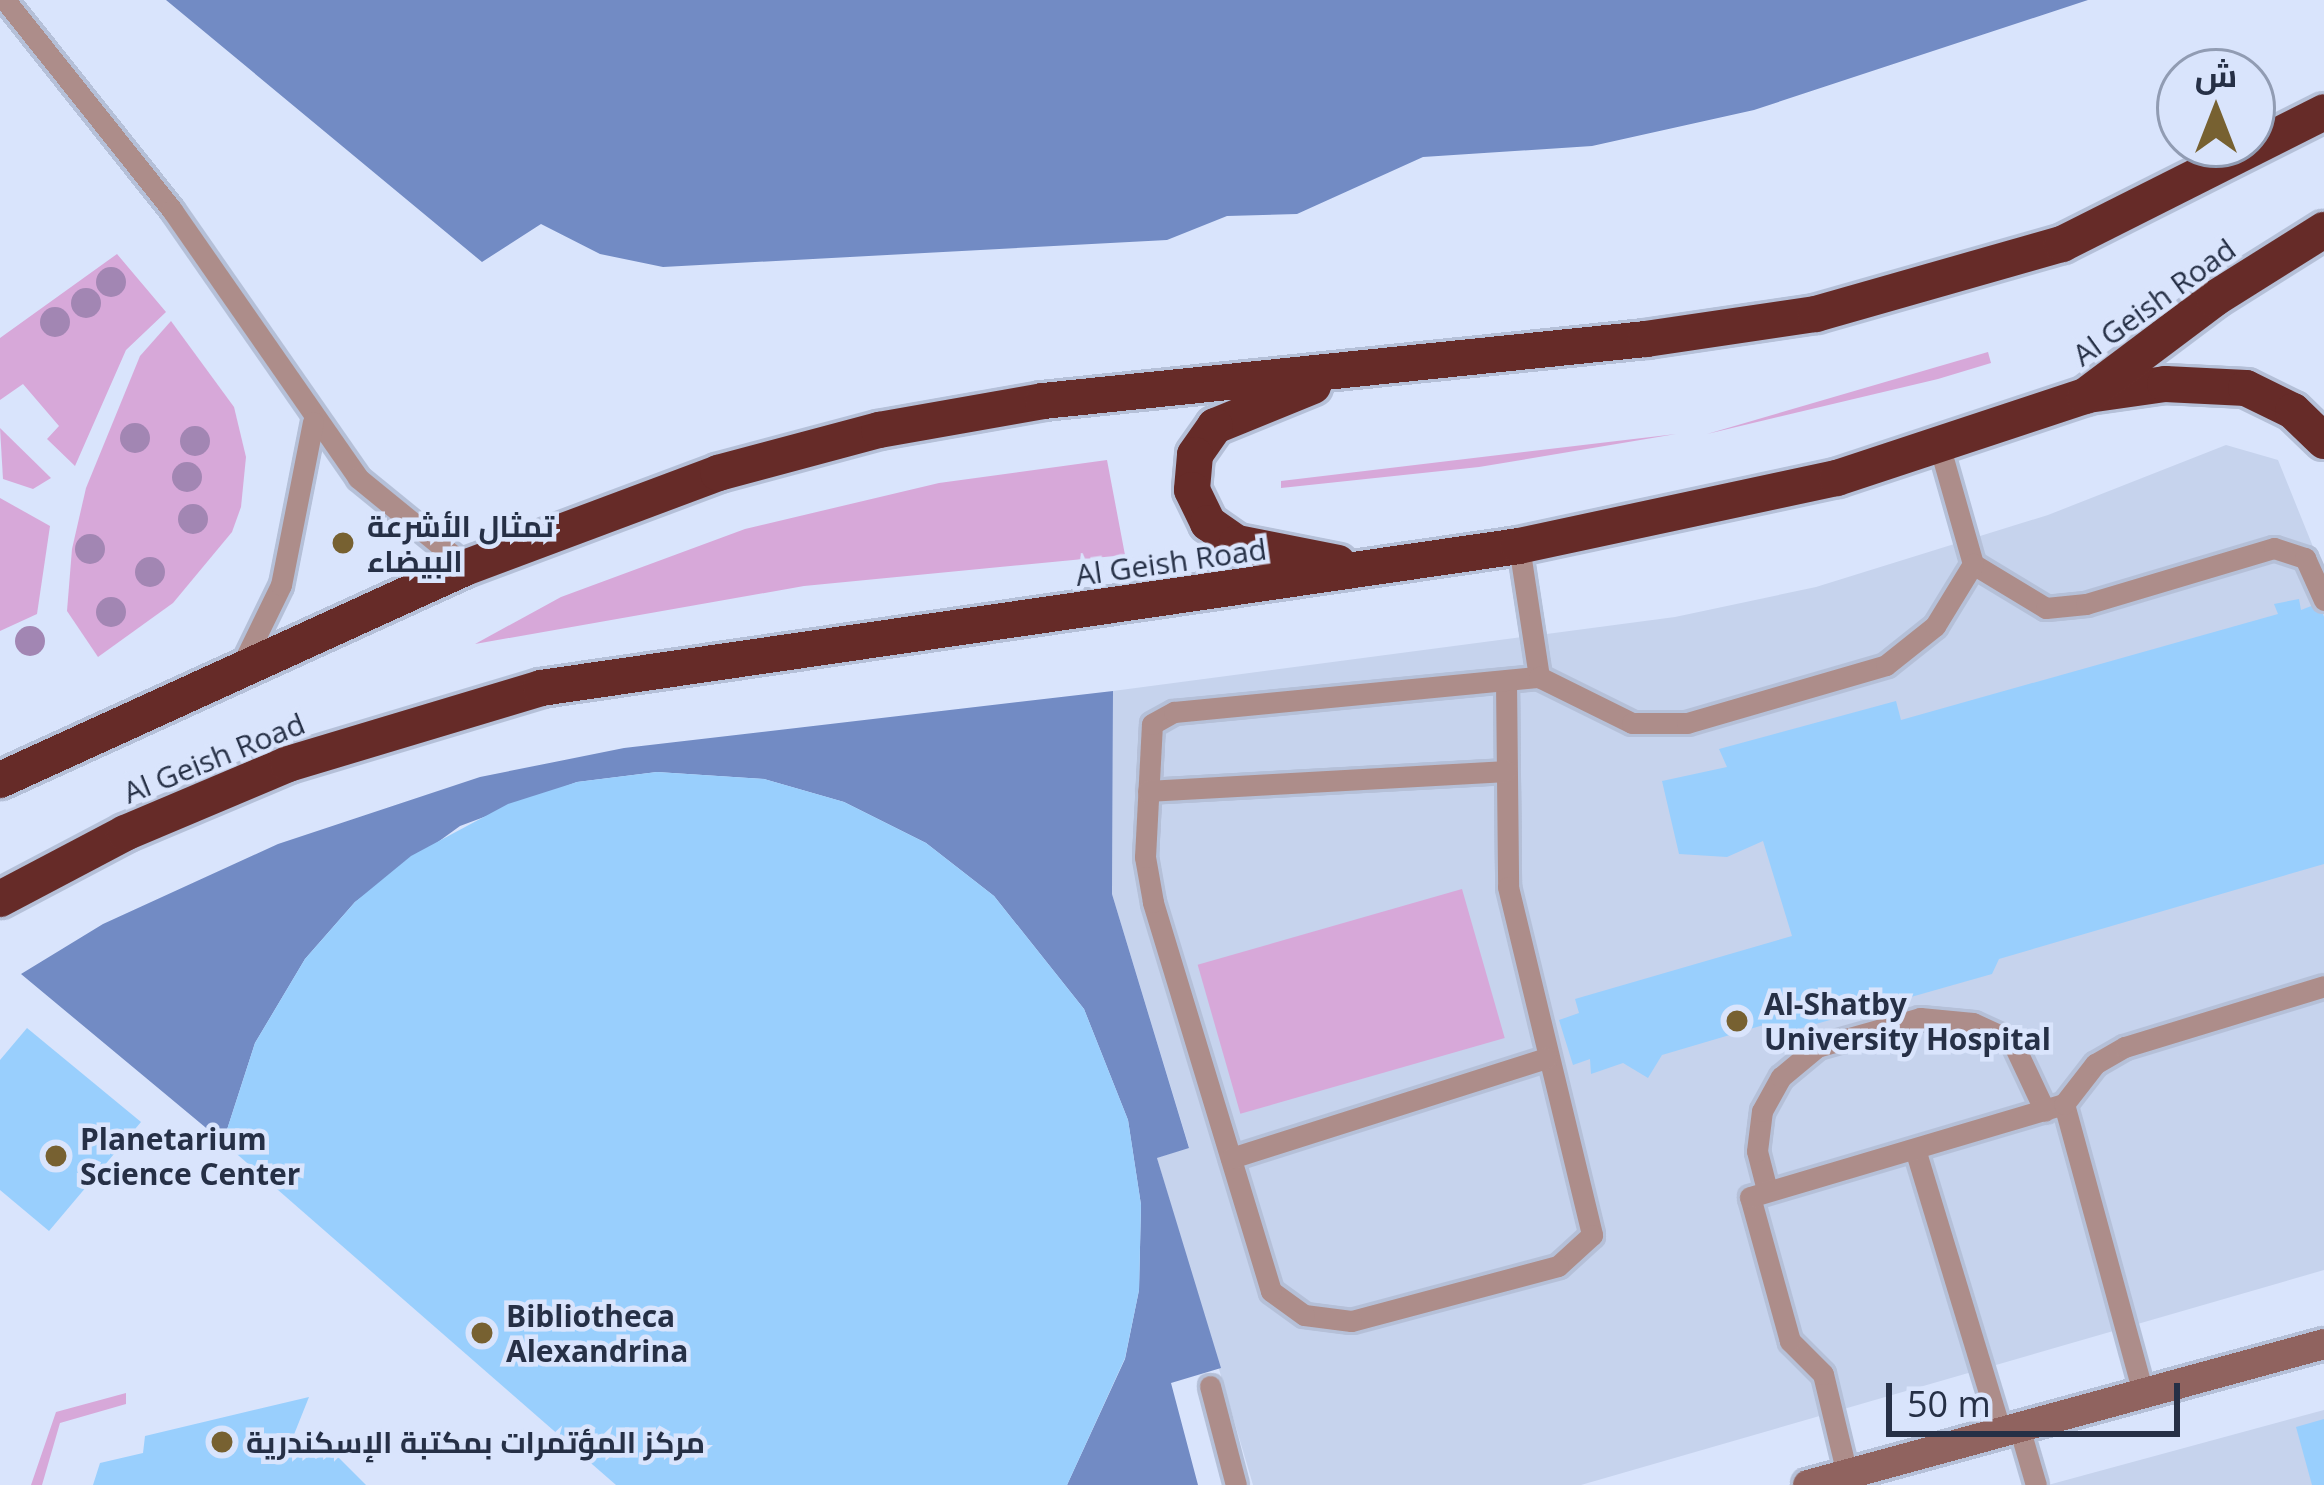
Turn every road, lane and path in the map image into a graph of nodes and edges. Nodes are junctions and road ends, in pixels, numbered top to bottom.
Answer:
1 (4, 0) edge
2 (2324, 112) edge
3 (2324, 230) edge
4 (1379, 364) junction
5 (2085, 396) junction
6 (313, 422) junction
7 (2324, 441) edge
8 (1940, 448) junction
9 (1519, 546) junction
10 (1973, 564) junction
11 (467, 567) junction
12 (1365, 568) junction
13 (2324, 600) edge
14 (241, 668) junction
15 (1539, 677) junction
16 (1506, 681) junction
17 (1505, 771) junction
18 (0, 780) edge
19 (1148, 791) junction
20 (0, 899) edge
21 (2324, 986) edge
22 (1547, 1058) junction
23 (2054, 1108) junction
24 (1916, 1149) junction
25 (1231, 1158) junction
26 (1767, 1190) junction
27 (2324, 1344) edge
28 (1210, 1386) dead end
29 (2143, 1393) junction
30 (2010, 1430) junction
31 (1847, 1474) junction
32 (1236, 1485) edge
33 (1808, 1485) edge
34 (2036, 1485) edge

1 - 6 lane
2 - 4 highway
3 - 5 highway, Al Geish Road
4 - 11 highway
4 - 12 highway
5 - 7 highway
5 - 8 highway, Al Geish Road
6 - 11 lane
6 - 14 lane
8 - 9 highway, Al Geish Road
8 - 10 lane
9 - 12 highway, Al Geish Road
9 - 15 lane
10 - 13 lane
10 - 15 lane
11 - 14 highway
12 - 20 highway, Al Geish Road
14 - 18 highway
15 - 16 lane
16 - 17 lane
16 - 19 lane
17 - 19 lane
17 - 22 lane
19 - 25 lane
21 - 23 lane
22 - 25 lane
22 - 25 lane
23 - 24 lane
23 - 26 lane
23 - 29 lane
24 - 26 lane
24 - 30 lane
26 - 31 lane
27 - 29 street
28 - 32 lane
29 - 30 street
30 - 31 street
30 - 34 lane
31 - 33 street

